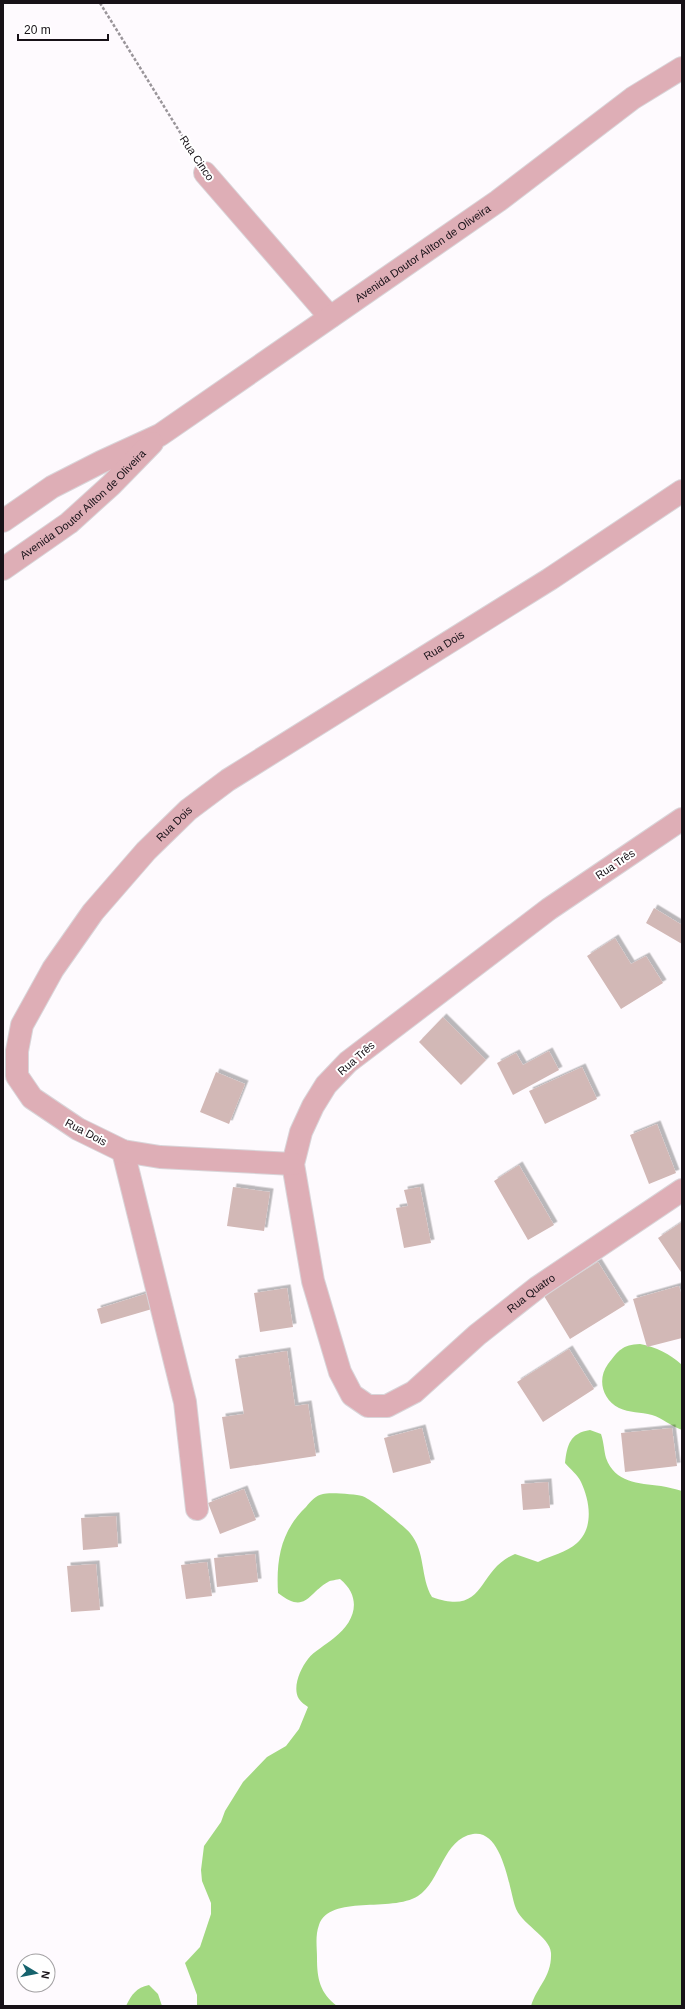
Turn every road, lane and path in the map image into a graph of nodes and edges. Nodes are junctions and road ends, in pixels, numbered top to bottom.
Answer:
1 (100, 3) edge
2 (682, 68) edge
3 (205, 173) joint
4 (330, 317) junction
5 (160, 435) junction
6 (682, 491) edge
7 (3, 522) edge
8 (3, 569) edge
9 (682, 819) edge
10 (123, 1151) junction
11 (293, 1164) junction
12 (682, 1190) edge
13 (387, 1406) joint
14 (197, 1509) dead end

1 - 3 path, Rua Cinco
2 - 4 street, Avenida Doutor Aílton de Oliveira
3 - 4 street, Rua Cinco
4 - 5 street, Avenida Doutor Aílton de Oliveira
5 - 7 street, Avenida Doutor Aílton de Oliveira
5 - 8 street, Avenida Doutor Aílton de Oliveira
6 - 10 street, Rua Dois
9 - 11 street, Rua Três
10 - 11 street, Rua Dois
10 - 14 street
11 - 13 street, Rua Três
12 - 13 street, Rua Quatro

